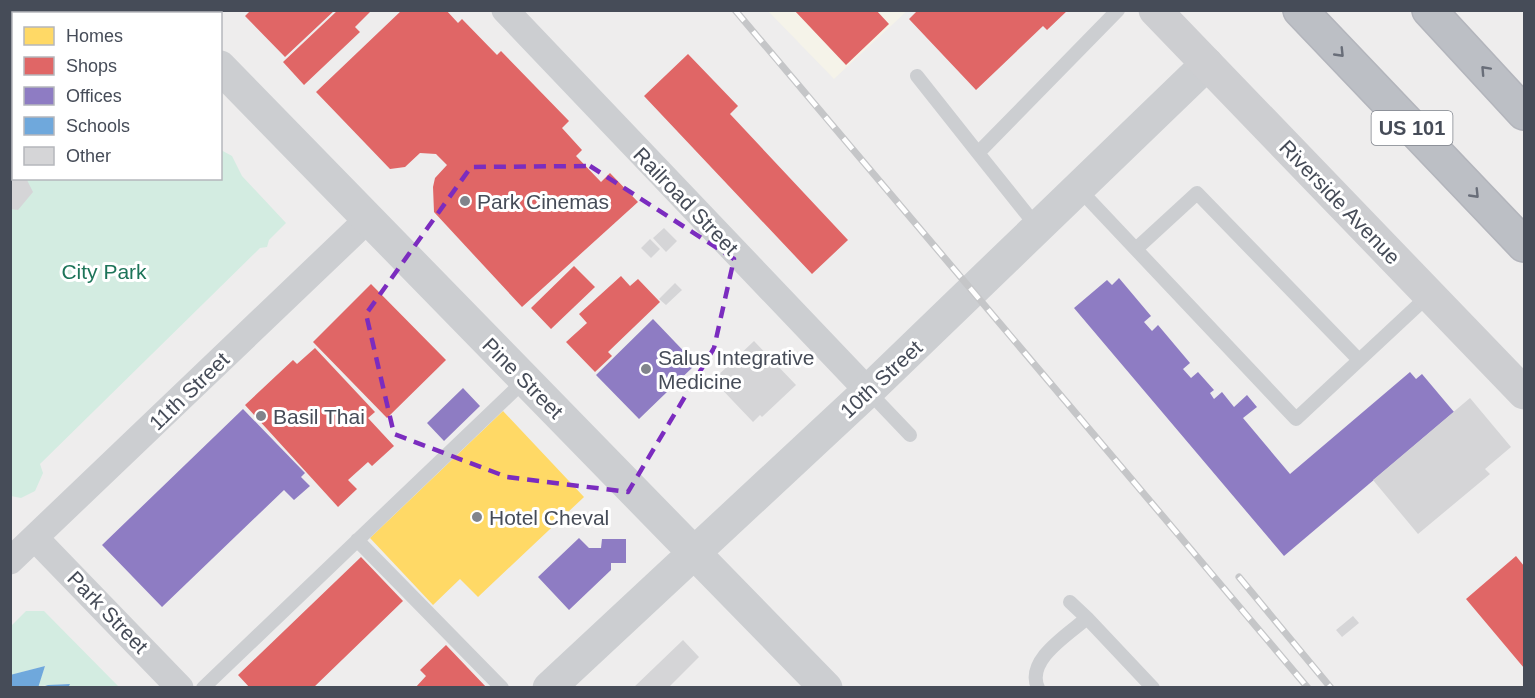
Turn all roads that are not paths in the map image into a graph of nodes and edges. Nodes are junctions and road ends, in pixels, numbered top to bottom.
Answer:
1 (505, 10) edge
2 (1118, 10) edge
3 (1155, 10) edge
4 (1300, 10) edge
5 (1429, 10) edge
6 (1206, 64) junction
7 (222, 69) edge
8 (917, 76) dead end
9 (1524, 113) edge
10 (978, 153) junction
11 (1079, 189) junction
12 (367, 220) junction
13 (1038, 228) junction
14 (1524, 245) edge
15 (1136, 249) junction
16 (1429, 295) junction
17 (1359, 360) junction
18 (525, 380) junction
19 (868, 391) junction
20 (1524, 393) edge
21 (910, 435) dead end
22 (35, 538) junction
23 (357, 540) junction
24 (697, 552) junction
25 (10, 561) edge
26 (1070, 602) dead end
27 (1087, 618) junction
28 (180, 687) edge
29 (203, 687) edge
30 (502, 687) edge
31 (549, 687) edge
32 (826, 687) edge
33 (1038, 687) edge
34 (1153, 687) edge

1 - 19 street, Railroad Street
2 - 10 lane
3 - 6 main road, Riverside Avenue
4 -> 14 highway, US 101
9 -> 5 highway
6 - 11 street, 10th Street
6 - 16 main road, Riverside Avenue
7 - 12 street, Pine Street
8 - 10 lane
10 - 13 lane
11 - 13 street, 10th Street
11 - 15 lane
12 - 18 street, Pine Street
12 - 22 street, 11th Street
13 - 19 street, 10th Street
15 - 17 lane
15 - 17 lane
16 - 17 lane
16 - 20 main road, Riverside Avenue
18 - 23 lane
18 - 24 street, Pine Street
19 - 21 lane
19 - 24 street, 10th Street
22 - 25 street, 11th Street
22 - 28 street, Park Street
23 - 29 lane
23 - 30 lane
24 - 31 street, 10th Street
24 - 32 street, Pine Street
26 - 27 lane
27 - 33 lane
27 - 34 lane

